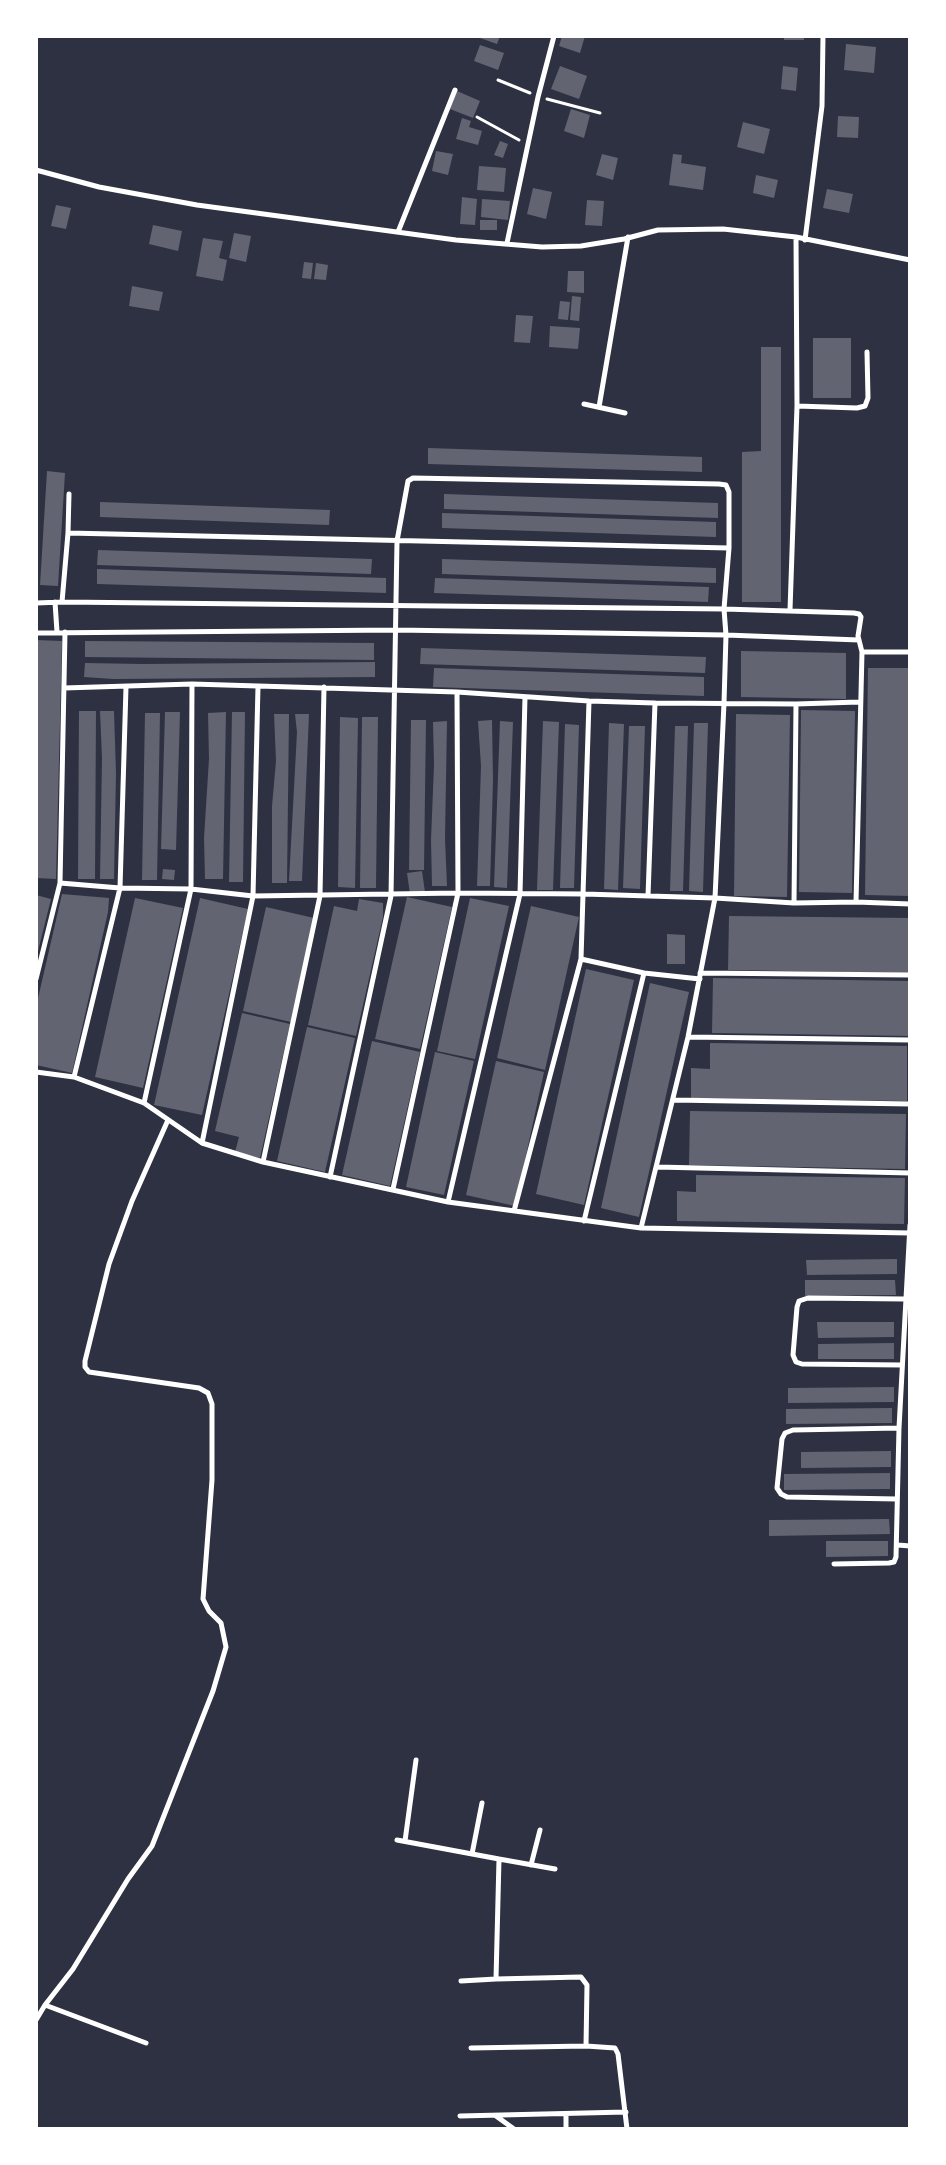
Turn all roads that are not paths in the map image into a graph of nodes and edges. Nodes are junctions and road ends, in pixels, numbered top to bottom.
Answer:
1 (554, 36) edge
2 (823, 36) edge
3 (455, 90) dead end
4 (36, 170) edge
5 (398, 232) junction
6 (796, 237) junction
7 (628, 238) junction
8 (805, 240) junction
9 (507, 242) junction
10 (910, 260) edge
11 (867, 352) dead end
12 (584, 404) dead end
13 (797, 406) junction
14 (599, 407) junction
15 (625, 412) dead end
16 (69, 494) dead end
17 (68, 533) junction
18 (397, 541) junction
19 (729, 548) junction
20 (55, 602) junction
21 (62, 602) junction
22 (36, 603) edge
23 (395, 607) junction
24 (724, 610) junction
25 (790, 610) junction
26 (396, 628) junction
27 (57, 629) junction
28 (65, 632) junction
29 (36, 633) edge
30 (726, 634) junction
31 (859, 638) junction
32 (862, 652) junction
33 (910, 652) edge
34 (192, 684) junction
35 (258, 686) junction
36 (126, 687) junction
37 (324, 687) junction
38 (64, 688) junction
39 (395, 690) junction
40 (457, 692) junction
41 (524, 697) junction
42 (589, 701) junction
43 (656, 702) junction
44 (859, 702) junction
45 (724, 703) junction
46 (796, 704) junction
47 (60, 883) junction
48 (120, 888) junction
49 (192, 890) junction
50 (458, 894) junction
51 (520, 894) junction
52 (584, 894) junction
53 (253, 896) junction
54 (320, 896) junction
55 (391, 896) junction
56 (648, 896) junction
57 (715, 898) junction
58 (856, 902) junction
59 (794, 903) junction
60 (910, 904) edge
61 (581, 959) junction
62 (700, 973) junction
63 (644, 974) junction
64 (910, 975) edge
65 (36, 978) edge
66 (700, 979) junction
67 (688, 1037) junction
68 (910, 1040) edge
69 (36, 1072) edge
70 (74, 1076) junction
71 (673, 1100) junction
72 (144, 1103) junction
73 (910, 1104) edge
74 (168, 1120) junction
75 (202, 1143) junction
76 (262, 1162) junction
77 (657, 1167) junction
78 (910, 1173) edge
79 (330, 1177) junction
80 (393, 1189) junction
81 (448, 1202) junction
82 (514, 1211) junction
83 (584, 1222) junction
84 (910, 1225) edge
85 (641, 1228) junction
86 (910, 1233) edge
87 (906, 1299) junction
88 (902, 1364) junction
89 (899, 1428) junction
90 (897, 1499) junction
91 (898, 1545) junction
92 (910, 1546) edge
93 (834, 1564) dead end
94 (416, 1760) dead end
95 (482, 1803) dead end
96 (540, 1830) dead end
97 (397, 1840) dead end
98 (404, 1841) junction
99 (472, 1854) junction
100 (499, 1859) junction
101 (532, 1865) junction
102 (555, 1869) dead end
103 (496, 1979) junction
104 (461, 1981) dead end
105 (44, 2005) junction
106 (36, 2020) edge
107 (146, 2043) dead end
108 (586, 2046) junction
109 (471, 2048) dead end
110 (626, 2112) junction
111 (566, 2115) junction
112 (460, 2116) dead end
113 (496, 2116) junction
114 (514, 2129) edge
115 (566, 2129) edge
116 (627, 2129) edge

1 - 9 street
2 - 8 street
3 - 5 street
4 - 5 street
5 - 9 street
6 - 7 street
6 - 8 street
6 - 13 street
7 - 9 street
7 - 14 street
8 - 10 street
11 - 13 street
12 - 14 street
13 - 25 street
14 - 15 street
16 - 17 street
17 - 18 street
17 - 21 street
18 - 19 street
18 - 19 street
18 - 23 street
19 - 24 street
20 - 21 street
20 - 22 street
20 - 27 street
21 - 23 street
23 - 24 street
23 - 26 street
24 - 25 street
24 - 30 street
25 - 31 street
26 - 28 street
26 - 30 street
26 - 39 street
27 - 28 street
27 - 29 street
28 - 38 street
30 - 31 street
30 - 45 street
31 - 32 street
32 - 33 street
32 - 44 street
34 - 35 street
34 - 36 street
34 - 49 street
35 - 37 street
35 - 53 street
36 - 38 street
36 - 48 street
37 - 39 street
37 - 54 street
38 - 47 street
39 - 40 street
39 - 55 street
40 - 41 street
40 - 50 street
41 - 42 street
41 - 51 street
42 - 43 street
42 - 52 street
43 - 45 street
43 - 56 street
44 - 46 street
44 - 58 street
45 - 46 street
45 - 57 street
46 - 59 street
47 - 48 street
47 - 65 street
48 - 49 street
48 - 70 street
49 - 53 street
49 - 72 street
50 - 51 street
50 - 55 street
50 - 80 street
51 - 52 street
51 - 81 street
52 - 56 street
52 - 61 street
53 - 54 street
53 - 75 street
54 - 55 street
54 - 76 street
55 - 79 street
56 - 57 street
57 - 59 street
57 - 62 street
58 - 59 street
58 - 60 street
61 - 63 street
61 - 82 street
62 - 64 street
62 - 66 street
63 - 66 street
63 - 83 street
66 - 67 street
67 - 68 street
67 - 71 street
69 - 70 street
70 - 72 street
71 - 73 street
71 - 77 street
72 - 74 street
74 - 75 street
74 - 105 street
75 - 76 street
76 - 79 street
77 - 78 street
77 - 85 street
79 - 80 street
80 - 81 street
81 - 82 street
82 - 83 street
83 - 85 street
84 - 86 street
85 - 86 street
86 - 87 street
87 - 88 street
87 - 88 street
88 - 89 street
89 - 90 street
89 - 90 street
90 - 91 street
91 - 92 street
91 - 93 street
94 - 98 street
95 - 99 street
96 - 101 street
97 - 98 street
98 - 99 street
99 - 100 street
100 - 101 street
100 - 103 street
101 - 102 street
103 - 104 street
103 - 108 street
105 - 106 street
105 - 107 street
108 - 109 street
108 - 110 street
110 - 111 street
110 - 116 street
111 - 113 street
111 - 115 street
112 - 113 street
113 - 114 street

